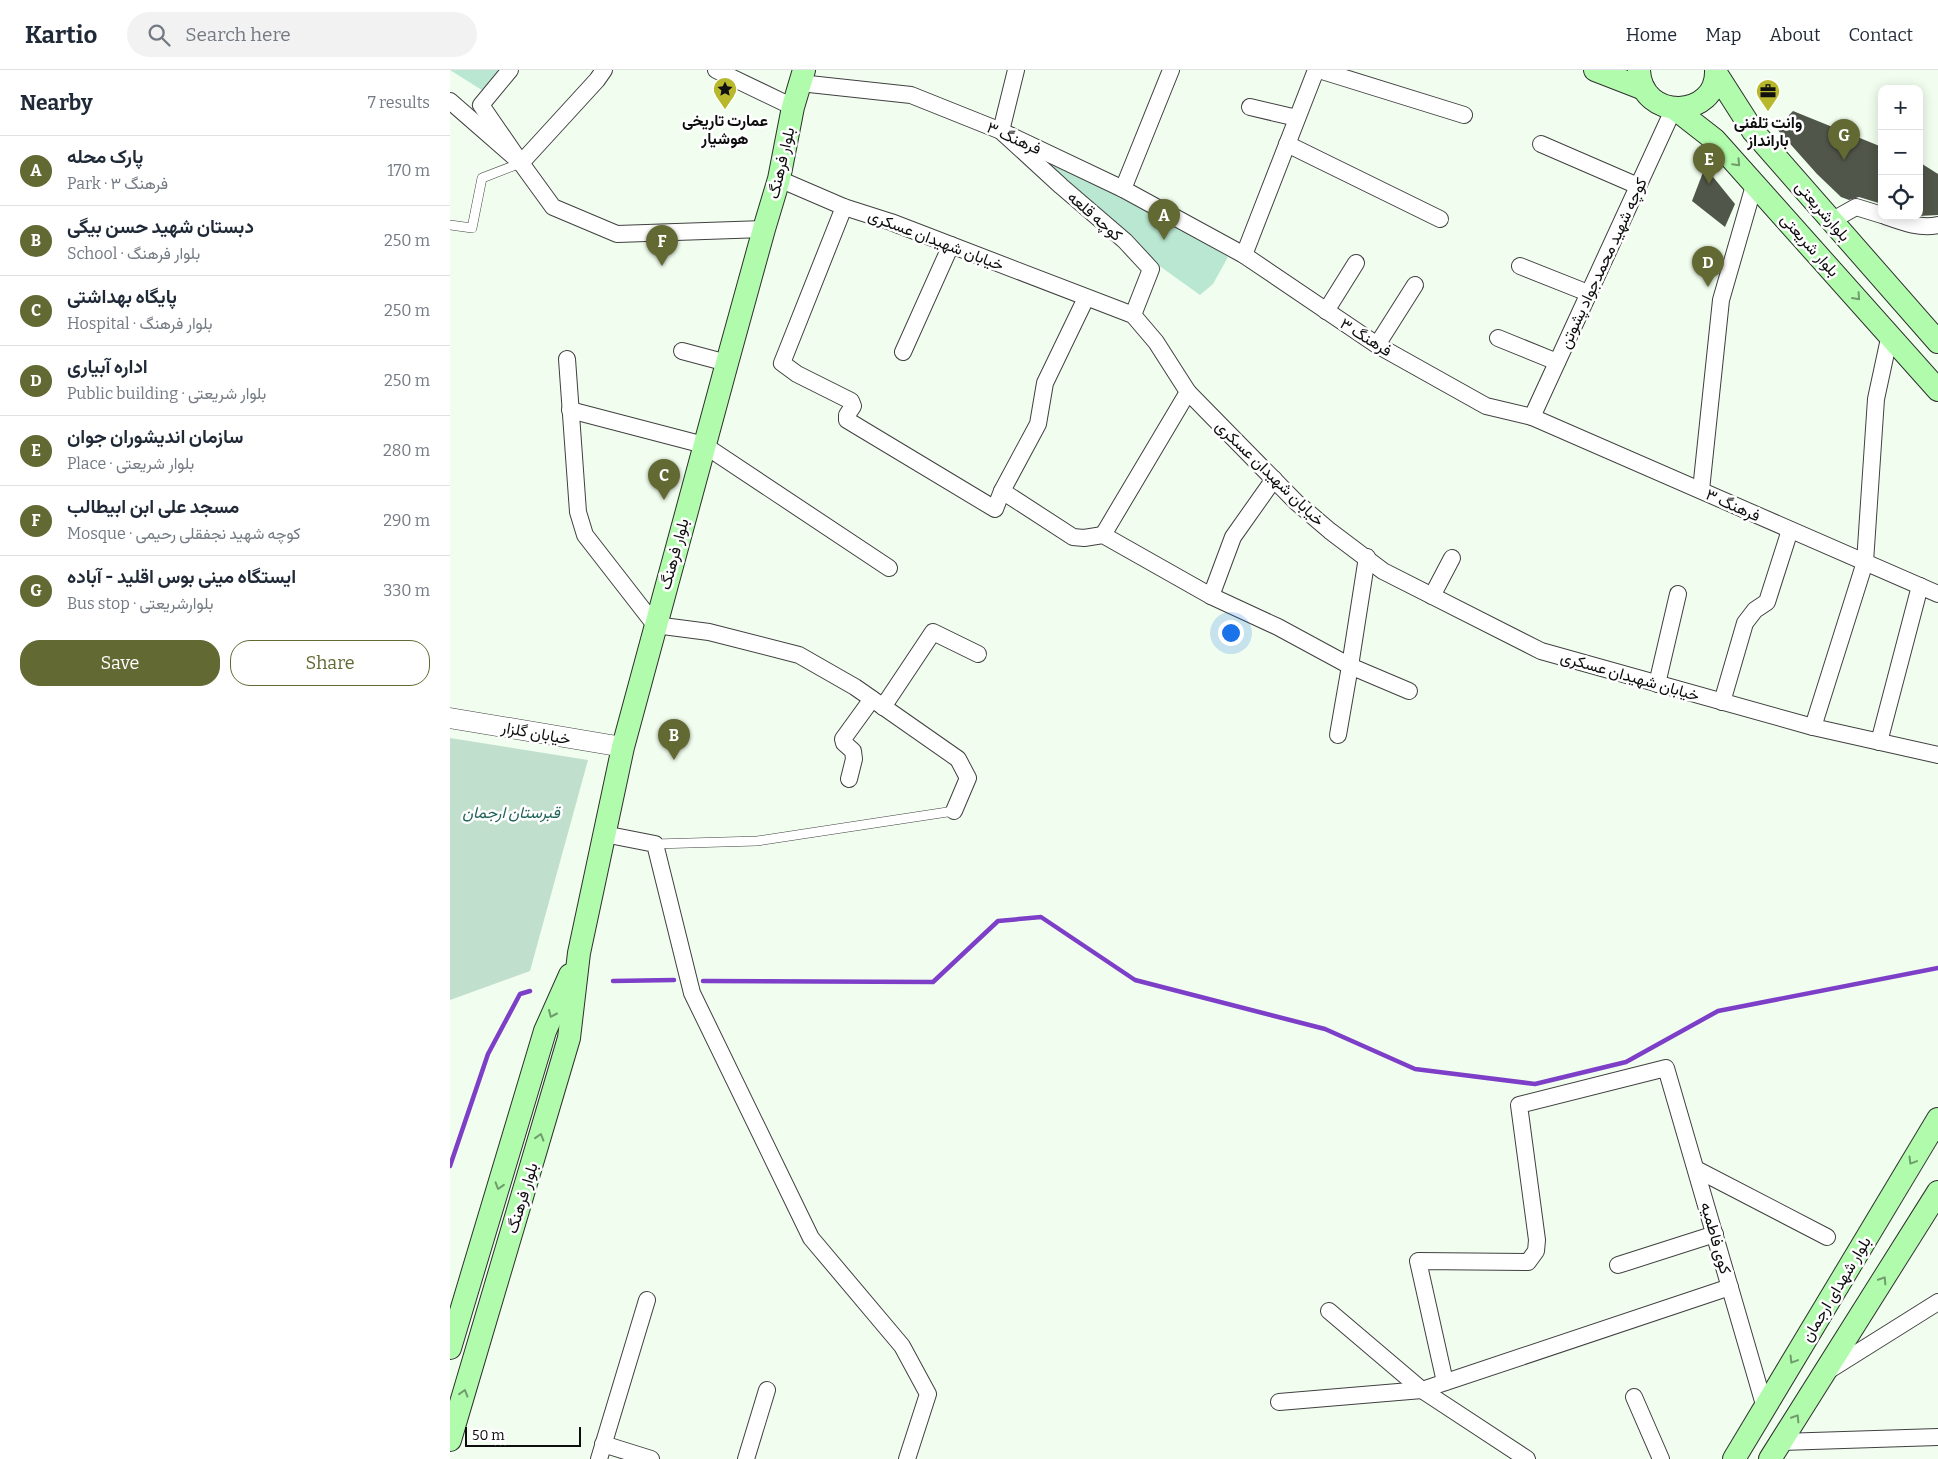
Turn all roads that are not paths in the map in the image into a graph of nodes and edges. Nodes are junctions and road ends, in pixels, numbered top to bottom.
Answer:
1 (510, 70) edge
2 (604, 70) edge
3 (716, 70) edge
4 (1014, 70) edge
5 (1171, 70) edge
6 (1317, 70) edge
7 (1595, 70) edge
8 (1716, 72) edge
9 (802, 77) edge
10 (1641, 79) edge
11 (451, 100) edge
12 (793, 107) junction
13 (1250, 107) dead end
14 (1674, 108) junction
15 (1464, 115) dead end
16 (1297, 118) junction
17 (1001, 131) junction
18 (1287, 144) junction
19 (1541, 144) dead end
20 (521, 164) junction
21 (780, 179) junction
22 (1755, 182) junction
23 (1638, 186) junction
24 (1123, 189) junction
25 (844, 207) junction
26 (1878, 214) edge
27 (1440, 219) dead end
28 (1896, 220) edge
29 (1831, 221) junction
30 (450, 225) edge
31 (1938, 225) edge
32 (764, 229) junction
33 (951, 245) junction
34 (1244, 255) junction
35 (1356, 263) dead end
36 (1520, 266) dead end
37 (1415, 285) dead end
38 (1588, 293) junction
39 (1086, 298) junction
40 (1326, 311) junction
41 (1133, 315) junction
42 (1890, 334) junction
43 (1498, 338) dead end
44 (1938, 342) edge
45 (1377, 345) junction
46 (682, 351) dead end
47 (903, 352) dead end
48 (567, 359) dead end
49 (1557, 362) junction
50 (727, 363) junction
51 (1938, 390) edge
52 (1188, 392) junction
53 (570, 410) junction
54 (1532, 417) junction
55 (704, 445) junction
56 (1274, 479) junction
57 (1701, 490) junction
58 (1002, 491) junction
59 (1790, 530) junction
60 (1103, 536) junction
61 (1367, 557) junction
62 (1452, 558) dead end
63 (1865, 562) junction
64 (889, 568) dead end
65 (1920, 586) junction
66 (1678, 594) dead end
67 (1938, 594) edge
68 (1211, 596) junction
69 (1432, 596) junction
70 (655, 625) junction
71 (978, 654) dead end
72 (1350, 666) junction
73 (1657, 684) junction
74 (1409, 691) dead end
75 (1722, 702) junction
76 (877, 703) junction
77 (450, 718) edge
78 (1814, 727) junction
79 (1338, 735) dead end
80 (1879, 742) junction
81 (623, 747) junction
82 (1938, 755) edge
83 (849, 779) dead end
84 (954, 811) joint
85 (604, 834) junction
86 (655, 844) junction
87 (579, 953) junction
88 (1938, 1119) edge
89 (1696, 1169) junction
90 (1938, 1192) edge
91 (1715, 1234) junction
92 (1827, 1237) dead end
93 (1618, 1265) dead end
94 (1730, 1286) junction
95 (647, 1300) dead end
96 (1938, 1302) edge
97 (1329, 1311) dead end
98 (450, 1348) edge
99 (1824, 1373) junction
100 (1445, 1382) junction
101 (767, 1390) dead end
102 (1422, 1390) junction
103 (1634, 1397) dead end
104 (1279, 1402) dead end
105 (1765, 1408) junction
106 (1938, 1437) edge
107 (450, 1440) edge
108 (601, 1451) edge
109 (1739, 1451) edge
110 (1774, 1452) edge
111 (651, 1459) edge
112 (746, 1459) edge
113 (907, 1459) edge
114 (1527, 1459) edge
115 (1661, 1459) edge

1 - 20 street
2 - 20 street
3 - 12 street
4 - 17 street
5 - 24 street
6 - 15 street
6 - 16 street
7 - 10 main road
8 - 14 main road
8 - 29 main road, بلوارشریعتی
9 - 12 main road, بلوار فرهنگ
9 - 17 street, فرهنگ ۳
10 - 14 main road, بلوار شریعتی
11 - 20 street
12 - 21 main road, بلوار فرهنگ
13 - 16 street
14 -> 22 main road, بلوار شریعتی
14 - 23 street, کوچه شهید محمدجواد پشوتن
16 - 18 street
17 - 24 street, فرهنگ ۳
17 - 41 street, کوچه قلعه
18 - 27 street
18 - 34 street
19 - 23 street
20 - 30 lane
20 - 32 street
21 - 25 street, خیابان شهیدان عسکری
21 - 32 main road, بلوار فرهنگ
22 -> 42 main road, بلوار شریعتی
22 - 57 street
23 - 38 street, کوچه شهید محمدجواد پشوتن
24 - 34 street, فرهنگ ۳
25 - 33 street, خیابان شهیدان عسکری
25 - 58 street
26 - 29 street
28 - 31 street
29 - 44 main road, بلوارشریعتی
32 - 50 main road, بلوار فرهنگ
33 - 39 street, خیابان شهیدان عسکری
33 - 47 street
34 - 40 street, فرهنگ ۳
35 - 40 street
36 - 38 street
37 - 45 street
38 - 49 street, کوچه شهید محمدجواد پشوتن
39 - 41 street, خیابان شهیدان عسکری
39 - 58 street
40 - 45 street, فرهنگ ۳
41 - 52 street, خیابان شهیدان عسکری
42 - 51 main road, بلوار شریعتی
42 - 63 street
43 - 49 street
45 - 54 street, فرهنگ ۳
46 - 50 street
48 - 53 street
49 - 54 street, کوچه شهید محمدجواد پشوتن
50 - 55 main road, بلوار فرهنگ
52 - 56 street, خیابان شهیدان عسکری
52 - 60 street
53 - 55 street
53 - 70 street
54 - 57 street, فرهنگ ۳
55 - 64 street
55 - 70 main road, بلوار فرهنگ
56 - 61 street, خیابان شهیدان عسکری
56 - 68 street
57 - 59 street, فرهنگ ۳
58 - 60 street
59 - 63 street, فرهنگ ۳
59 - 75 street
60 - 68 street
61 - 69 street, خیابان شهیدان عسکری
61 - 72 street
62 - 69 street
63 - 65 street, فرهنگ ۳
63 - 78 street
65 - 67 street, فرهنگ ۳
65 - 80 street
66 - 73 street
68 - 72 street
69 - 73 street, خیابان شهیدان عسکری
70 - 76 street
70 - 81 main road, بلوار فرهنگ
71 - 76 street
72 - 74 street
72 - 79 street
73 - 75 street, خیابان شهیدان عسکری
75 - 78 street, خیابان شهیدان عسکری
76 - 83 street
76 - 84 street
77 - 81 street, خیابان گلزار
78 - 80 street, خیابان شهیدان عسکری
80 - 82 street, خیابان شهیدان عسکری
81 - 85 main road, بلوار فرهنگ
84 - 86 lane
85 - 86 street
85 - 87 main road, بلوار فرهنگ
86 - 113 street
87 -> 98 main road, بلوار فرهنگ
107 -> 87 main road, بلوار فرهنگ
88 -> 105 main road, بلوار شهدای ارجمان
89 - 91 street, کوی فاطمیه
89 - 92 street
89 - 100 street, کوی فاطمیه
99 -> 90 main road, بلوار شهدای ارجمان
91 - 93 street
91 - 94 street, کوی فاطمیه
94 - 100 street
94 - 105 street, کوی فاطمیه
95 - 108 street
96 - 99 street
97 - 102 street
110 -> 99 main road, بلوار شهدای ارجمان
100 - 102 street
101 - 112 street
102 - 104 street
102 - 114 street
103 - 115 street
105 - 109 main road, بلوار شهدای ارجمان
106 - 110 street
108 - 111 street
109 - 110 main road

